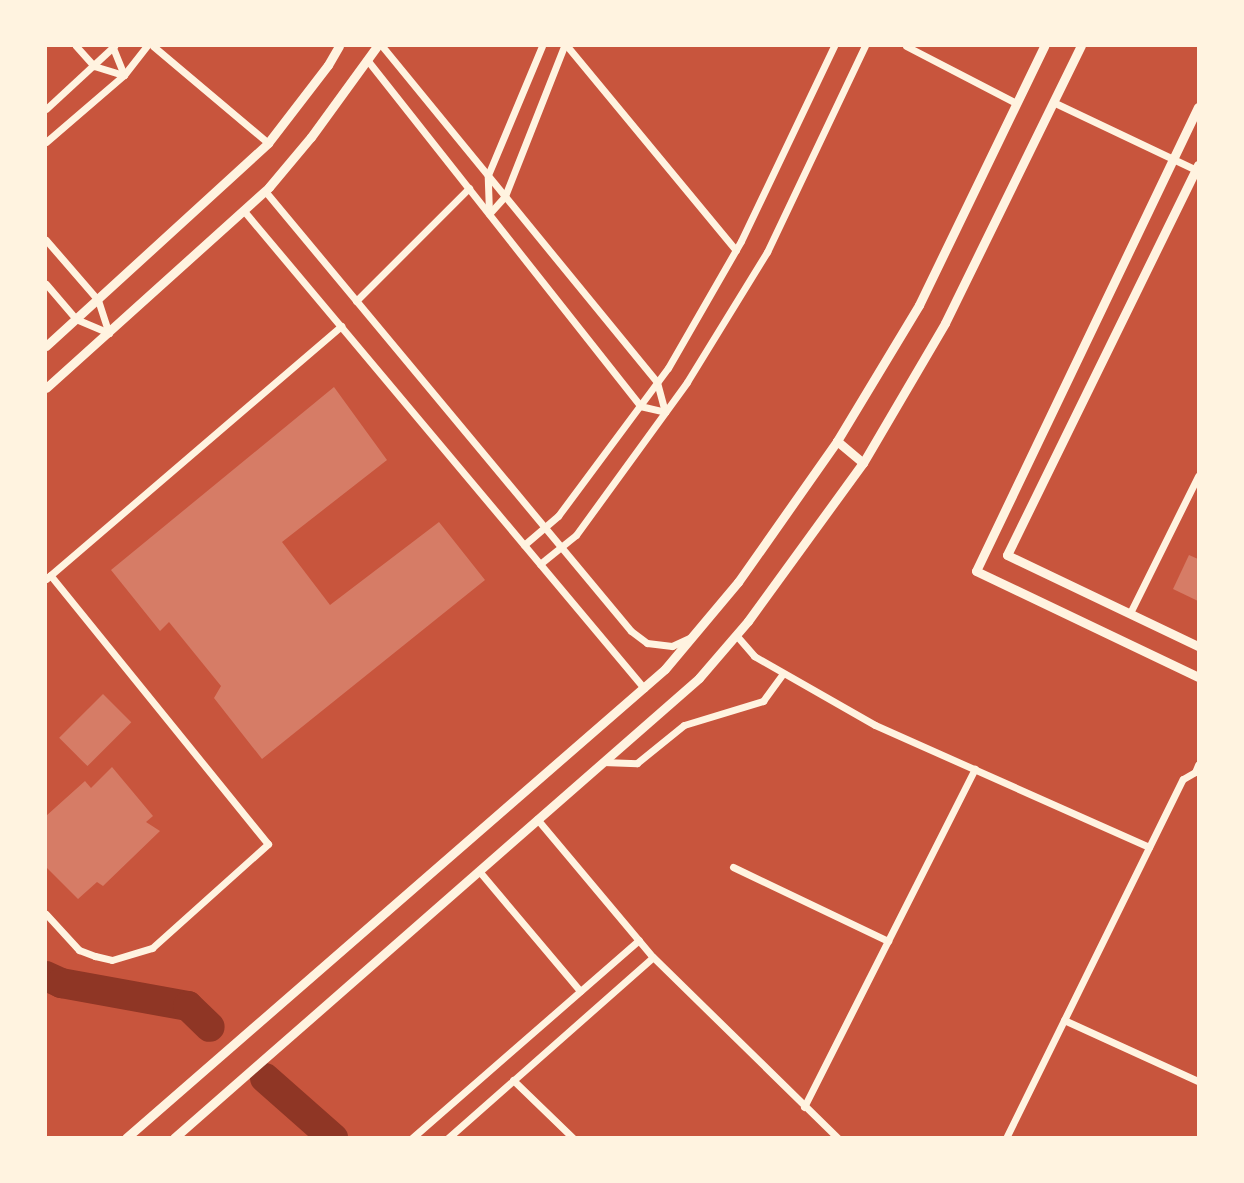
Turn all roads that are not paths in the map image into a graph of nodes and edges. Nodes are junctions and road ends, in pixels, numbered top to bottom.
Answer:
1 (76, 46) edge
2 (113, 46) edge
3 (147, 46) edge
4 (153, 46) edge
5 (339, 46) edge
6 (379, 46) edge
7 (542, 46) edge
8 (566, 46) edge
9 (834, 46) edge
10 (865, 46) edge
11 (906, 46) edge
12 (1044, 46) edge
13 (1081, 46) edge
14 (368, 61) junction
15 (94, 66) junction
16 (124, 75) junction
17 (1053, 102) junction
18 (1016, 103) junction
19 (1199, 107) edge
20 (46, 109) edge
21 (46, 142) edge
22 (268, 143) junction
23 (1173, 160) junction
24 (1197, 168) edge
25 (488, 175) junction
26 (468, 188) junction
27 (265, 191) junction
28 (505, 196) junction
29 (244, 211) junction
30 (489, 214) junction
31 (46, 240) edge
32 (736, 250) junction
33 (46, 284) edge
34 (98, 300) junction
35 (356, 301) junction
36 (76, 319) junction
37 (341, 326) junction
38 (109, 333) junction
39 (46, 346) edge
40 (657, 382) junction
41 (46, 388) edge
42 (640, 406) junction
43 (665, 412) junction
44 (837, 441) junction
45 (863, 463) junction
46 (1199, 476) edge
47 (544, 527) junction
48 (524, 545) junction
49 (561, 547) junction
50 (540, 564) junction
51 (48, 577) edge
52 (1130, 613) junction
53 (736, 635) junction
54 (692, 637) junction
55 (1199, 646) edge
56 (783, 673) junction
57 (1199, 677) edge
58 (644, 688) junction
59 (603, 762) junction
60 (1199, 765) edge
61 (975, 769) junction
62 (537, 819) junction
63 (1149, 847) junction
64 (733, 867) dead end
65 (479, 871) junction
66 (46, 914) edge
67 (639, 940) junction
68 (888, 941) junction
69 (653, 957) junction
70 (580, 991) junction
71 (1064, 1020) junction
72 (513, 1080) junction
73 (1199, 1081) edge
74 (804, 1107) junction
75 (126, 1138) edge
76 (174, 1138) edge
77 (412, 1138) edge
78 (447, 1138) edge
79 (573, 1138) edge
80 (838, 1138) edge
81 (1006, 1138) edge

1 - 15 street
2 - 15 street
2 - 16 street
3 - 16 street
4 - 22 street
5 - 22 street
6 - 14 street
6 - 25 street
7 - 25 street
8 - 28 street
8 - 32 street
9 - 32 street
10 - 43 street
11 - 18 street
12 - 18 street
13 - 17 street
14 - 26 street
14 - 27 street
15 - 16 street
15 - 20 street
16 - 21 street
17 - 23 street
17 - 45 street
18 - 44 street
19 - 23 street
22 - 34 street
23 - 24 street
23 - 57 street
24 - 52 street
25 - 28 street
25 - 30 street
26 - 30 street
26 - 35 street
27 - 29 street
27 - 35 street
28 - 30 street
28 - 40 street
29 - 37 street
29 - 38 street
30 - 42 street
31 - 34 street
32 - 40 street
33 - 36 street
34 - 36 street
34 - 38 street
35 - 47 street
36 - 38 street
36 - 39 street
37 - 48 street
37 - 51 street
38 - 41 street
40 - 42 street
40 - 43 street
42 - 43 street
42 - 47 street
43 - 49 street
44 - 45 street
44 - 54 street
45 - 53 street
46 - 52 street
47 - 48 street
47 - 49 street
48 - 50 street
49 - 50 street
49 - 54 street
50 - 58 street
51 - 66 street
52 - 55 street
53 - 56 street
53 - 59 street
54 - 58 street
56 - 59 street
56 - 61 street
58 - 75 street
59 - 62 street
60 - 63 street
61 - 63 street
61 - 68 street
62 - 65 street
62 - 67 street
63 - 71 street
64 - 68 street
65 - 70 street
65 - 76 street
67 - 69 street
67 - 70 street
68 - 74 street
69 - 72 street
69 - 74 street
70 - 77 street
71 - 73 street
71 - 81 street
72 - 78 street
72 - 79 street
74 - 80 street

